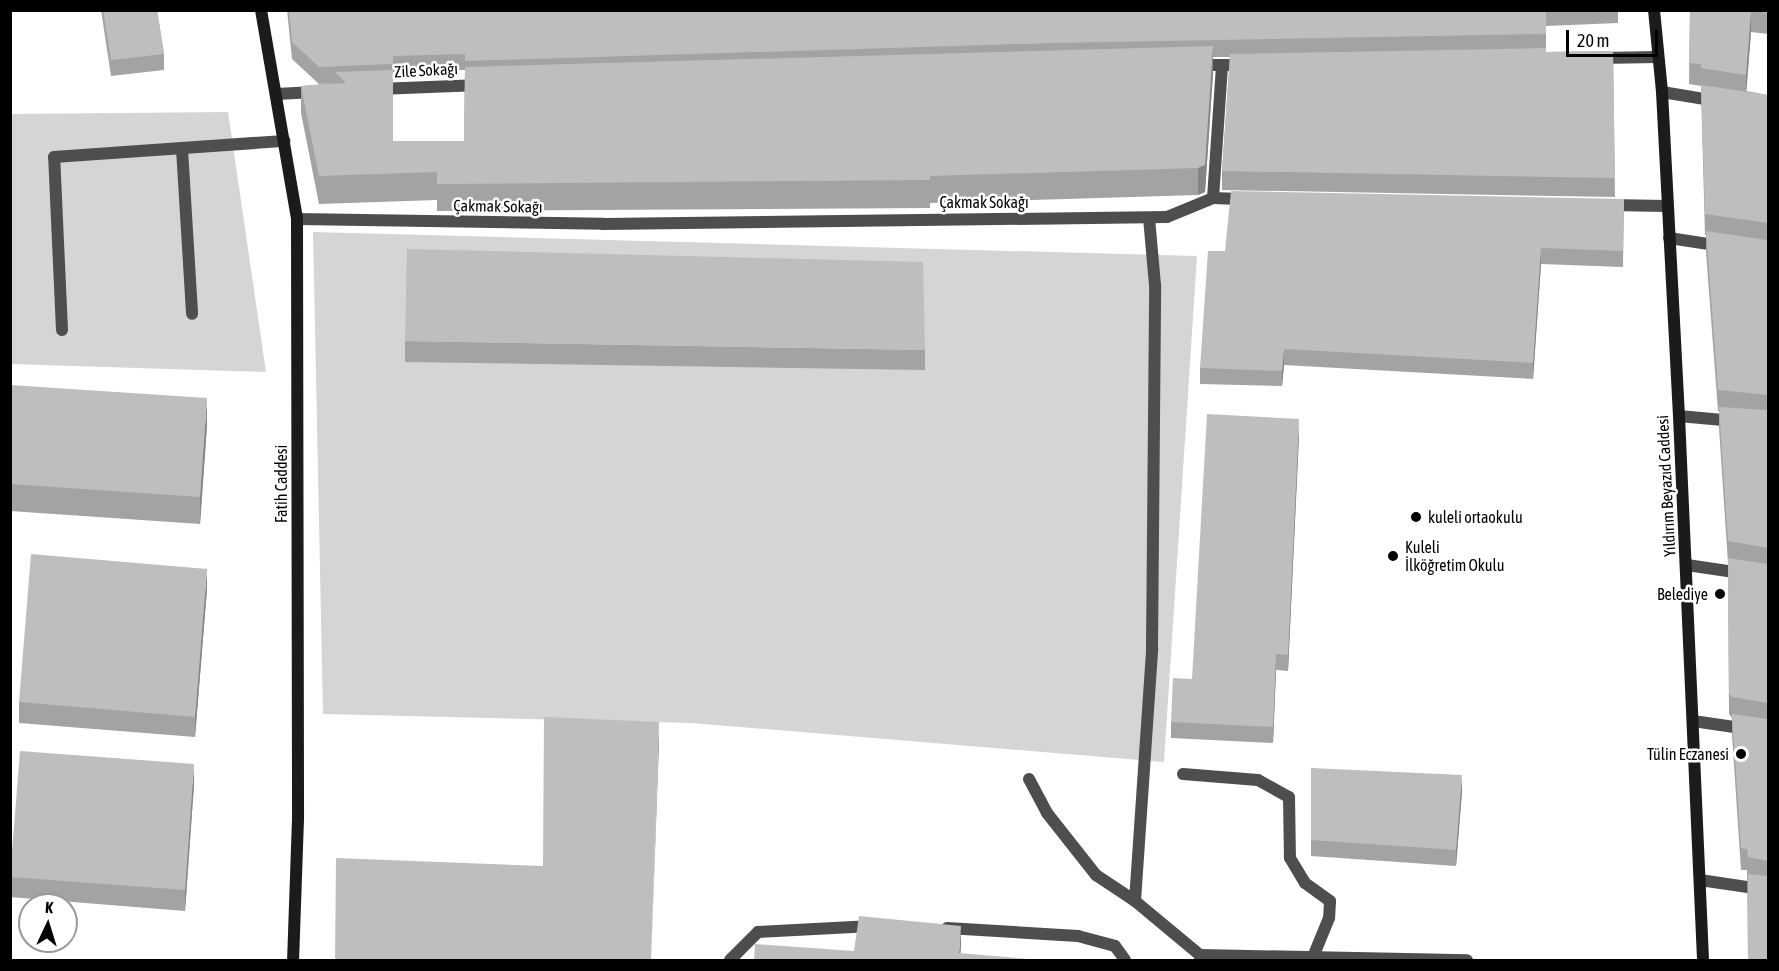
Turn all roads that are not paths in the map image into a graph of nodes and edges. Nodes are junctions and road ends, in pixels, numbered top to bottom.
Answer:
1 (261, 10) edge
2 (1654, 10) edge
3 (1658, 57) junction
4 (1587, 58) edge
5 (1257, 64) edge
6 (1222, 65) junction
7 (1188, 66) edge
8 (497, 84) edge
9 (369, 89) edge
10 (334, 91) edge
11 (1662, 92) junction
12 (276, 94) junction
13 (1733, 103) edge
14 (284, 141) junction
15 (182, 149) junction
16 (1213, 198) junction
17 (1261, 199) edge
18 (1596, 204) edge
19 (1667, 206) junction
20 (1149, 218) junction
21 (297, 219) junction
22 (1669, 238) junction
23 (1736, 248) edge
24 (192, 314) dead end
25 (62, 330) dead end
26 (1679, 416) junction
27 (1746, 422) edge
28 (1687, 566) junction
29 (1768, 577) edge
30 (1693, 721) junction
31 (1768, 732) edge
32 (1183, 774) dead end
33 (1029, 779) dead end
34 (1700, 880) junction
35 (1768, 890) edge
36 (1135, 901) junction
37 (885, 925) edge
38 (934, 927) edge
39 (1313, 957) junction
40 (1200, 958) edge
41 (293, 960) edge
42 (730, 960) edge
43 (1125, 960) edge
44 (1467, 960) edge
45 (1703, 960) edge

1 - 12 main road, Fatih Caddesi
2 - 3 main road, Yıldırım Beyazıd Caddesi
3 - 4 street
3 - 11 main road, Yıldırım Beyazıd Caddesi
5 - 6 street
6 - 7 street
6 - 16 street
8 - 9 street, Zile Sokağı
10 - 12 street
11 - 13 street
11 - 19 main road, Yıldırım Beyazıd Caddesi
12 - 14 main road, Fatih Caddesi
14 - 15 street
14 - 21 main road, Fatih Caddesi
15 - 24 street
15 - 25 street
16 - 17 street, Çakmak Sokağı
16 - 20 street, Çakmak Sokağı
18 - 19 street
19 - 22 main road, Yıldırım Beyazıd Caddesi
20 - 21 street, Çakmak Sokağı
20 - 36 street
21 - 41 main road, Fatih Caddesi
22 - 23 street
22 - 26 main road, Yıldırım Beyazıd Caddesi
26 - 27 street
26 - 28 main road, Yıldırım Beyazıd Caddesi
28 - 29 street
28 - 30 main road, Yıldırım Beyazıd Caddesi
30 - 31 street
30 - 34 main road, Yıldırım Beyazıd Caddesi
32 - 39 street
33 - 36 street
34 - 35 street
34 - 45 main road, Yıldırım Beyazıd Caddesi
36 - 40 street
37 - 42 street
38 - 43 street
39 - 40 street
39 - 44 street

